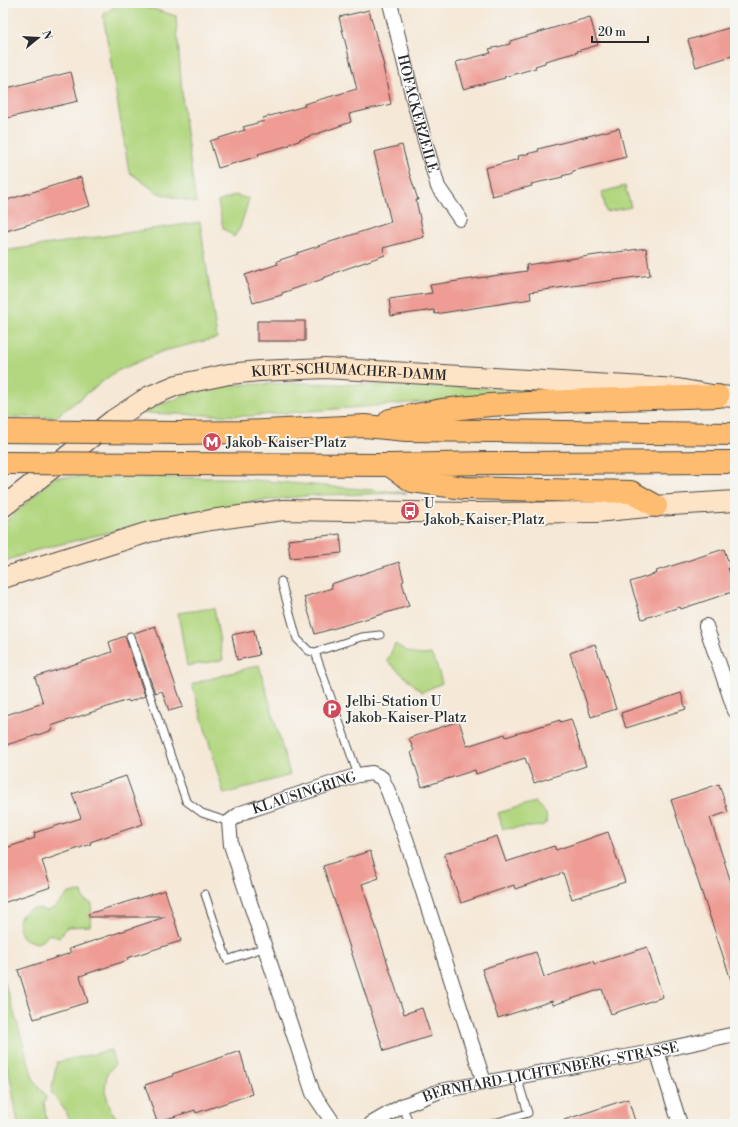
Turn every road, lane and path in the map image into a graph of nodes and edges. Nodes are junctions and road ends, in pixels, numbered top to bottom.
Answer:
1 (390, 3) edge
2 (460, 219) dead end
3 (726, 397) edge
4 (365, 426) junction
5 (3, 431) edge
6 (735, 434) edge
7 (735, 462) edge
8 (3, 463) edge
9 (388, 465) junction
10 (735, 501) edge
11 (656, 506) junction
12 (3, 507) edge
13 (3, 578) edge
14 (281, 581) dead end
15 (706, 626) dead end
16 (380, 635) dead end
17 (130, 636) dead end
18 (315, 652) junction
19 (735, 711) edge
20 (358, 775) junction
21 (229, 822) junction
22 (205, 894) dead end
23 (266, 947) junction
24 (735, 1034) edge
25 (656, 1051) junction
26 (517, 1077) junction
27 (484, 1082) junction
28 (402, 1106) junction
29 (334, 1124) edge
30 (371, 1124) edge
31 (410, 1124) edge
32 (491, 1124) edge
33 (680, 1124) edge

1 - 2 street, HOFACKERZEILE
3 - 4 highway
3 - 12 main road, KURT-SCHUMACHER-DAMM
4 - 5 highway, bridge
4 - 6 highway
7 - 9 highway
8 - 9 highway, bridge
9 - 11 highway
10 - 11 main road
11 - 13 main road
14 - 18 lane
15 - 19 street
16 - 18 lane
17 - 21 lane
18 - 20 lane
20 - 21 street, KLAUSINGRING
20 - 27 street, KLAUSINGRING
21 - 23 street
22 - 23 lane
23 - 29 street
24 - 25 street, BERNHARD-LICHTENBERG-STRASSE
25 - 26 street, BERNHARD-LICHTENBERG-STRASSE
25 - 33 street
26 - 27 street, BERNHARD-LICHTENBERG-STRASSE
26 - 32 lane
27 - 28 street, BERNHARD-LICHTENBERG-STRASSE
28 - 30 street, BERNHARD-LICHTENBERG-STRASSE
28 - 31 lane

